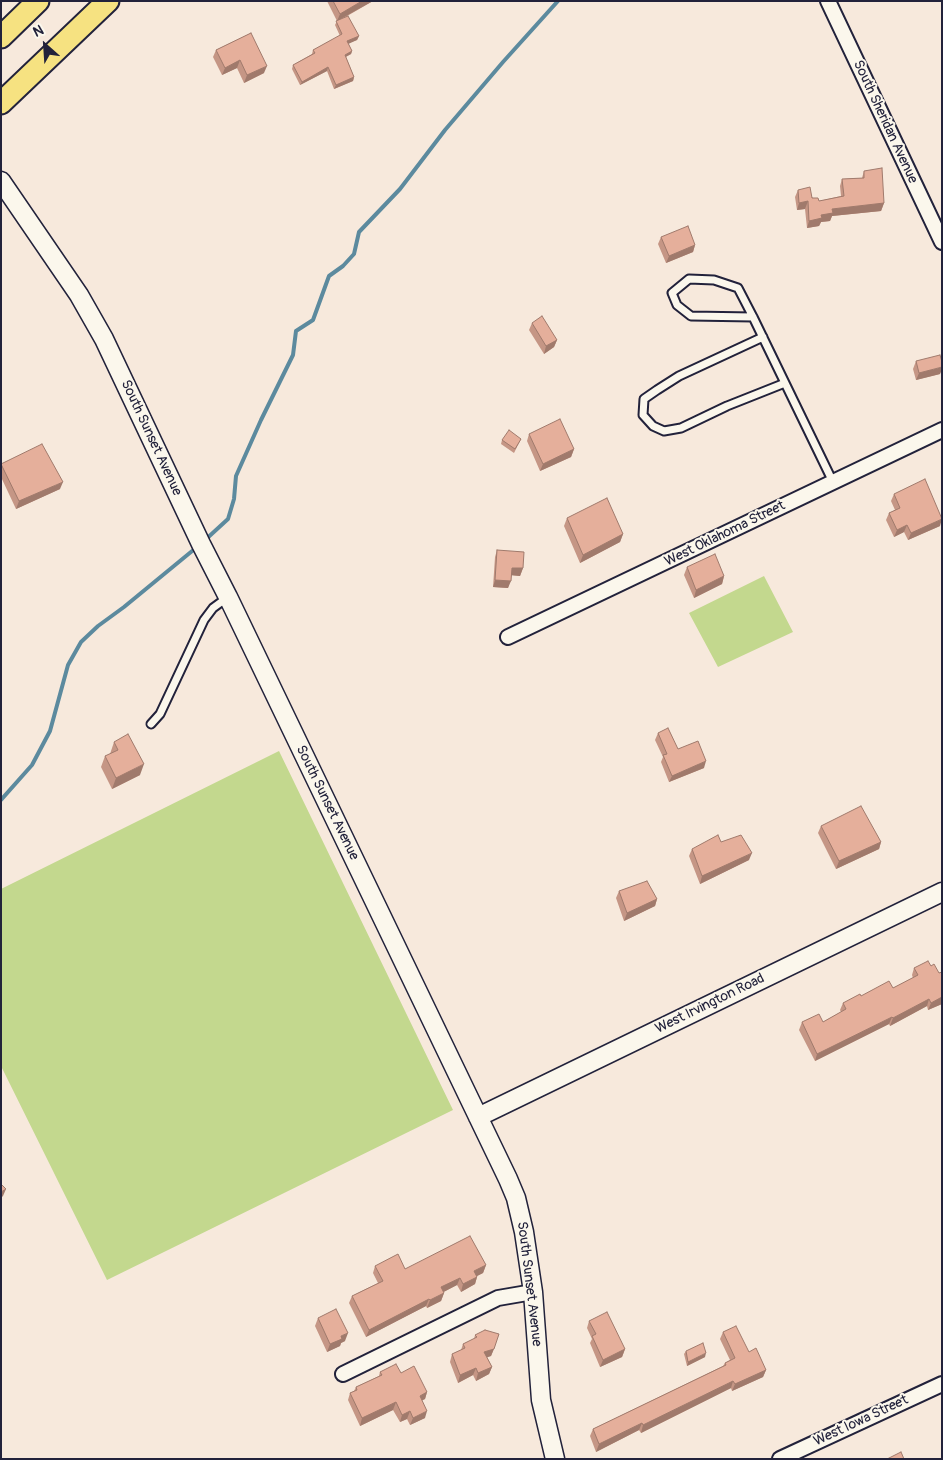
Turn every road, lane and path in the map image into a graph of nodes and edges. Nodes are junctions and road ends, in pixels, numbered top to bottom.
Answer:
1 (38, 1) edge
2 (108, 1) edge
3 (828, 1) edge
4 (1, 37) edge
5 (1, 103) edge
6 (1, 182) edge
7 (942, 242) edge
8 (753, 318) junction
9 (763, 337) junction
10 (785, 383) junction
11 (942, 430) edge
12 (833, 482) junction
13 (228, 597) junction
14 (508, 637) dead end
15 (151, 724) dead end
16 (942, 892) edge
17 (478, 1117) junction
18 (533, 1292) junction
19 (343, 1374) dead end
20 (942, 1384) edge
21 (555, 1459) edge
22 (780, 1459) edge

1 - 4 main road
2 - 5 main road
3 - 7 street, South Sheridan Avenue
6 - 13 street, South Sunset Avenue
8 - 8 lane
8 - 9 lane
9 - 10 lane
9 - 10 lane
10 - 12 lane
11 - 12 street, West Oklahoma Street
12 - 14 street, West Oklahoma Street
13 - 15 lane
13 - 17 street, South Sunset Avenue
16 - 17 street, West Irvington Road
17 - 18 street, South Sunset Avenue
18 - 19 street
18 - 21 street, South Sunset Avenue
20 - 22 street, West Iowa Street

